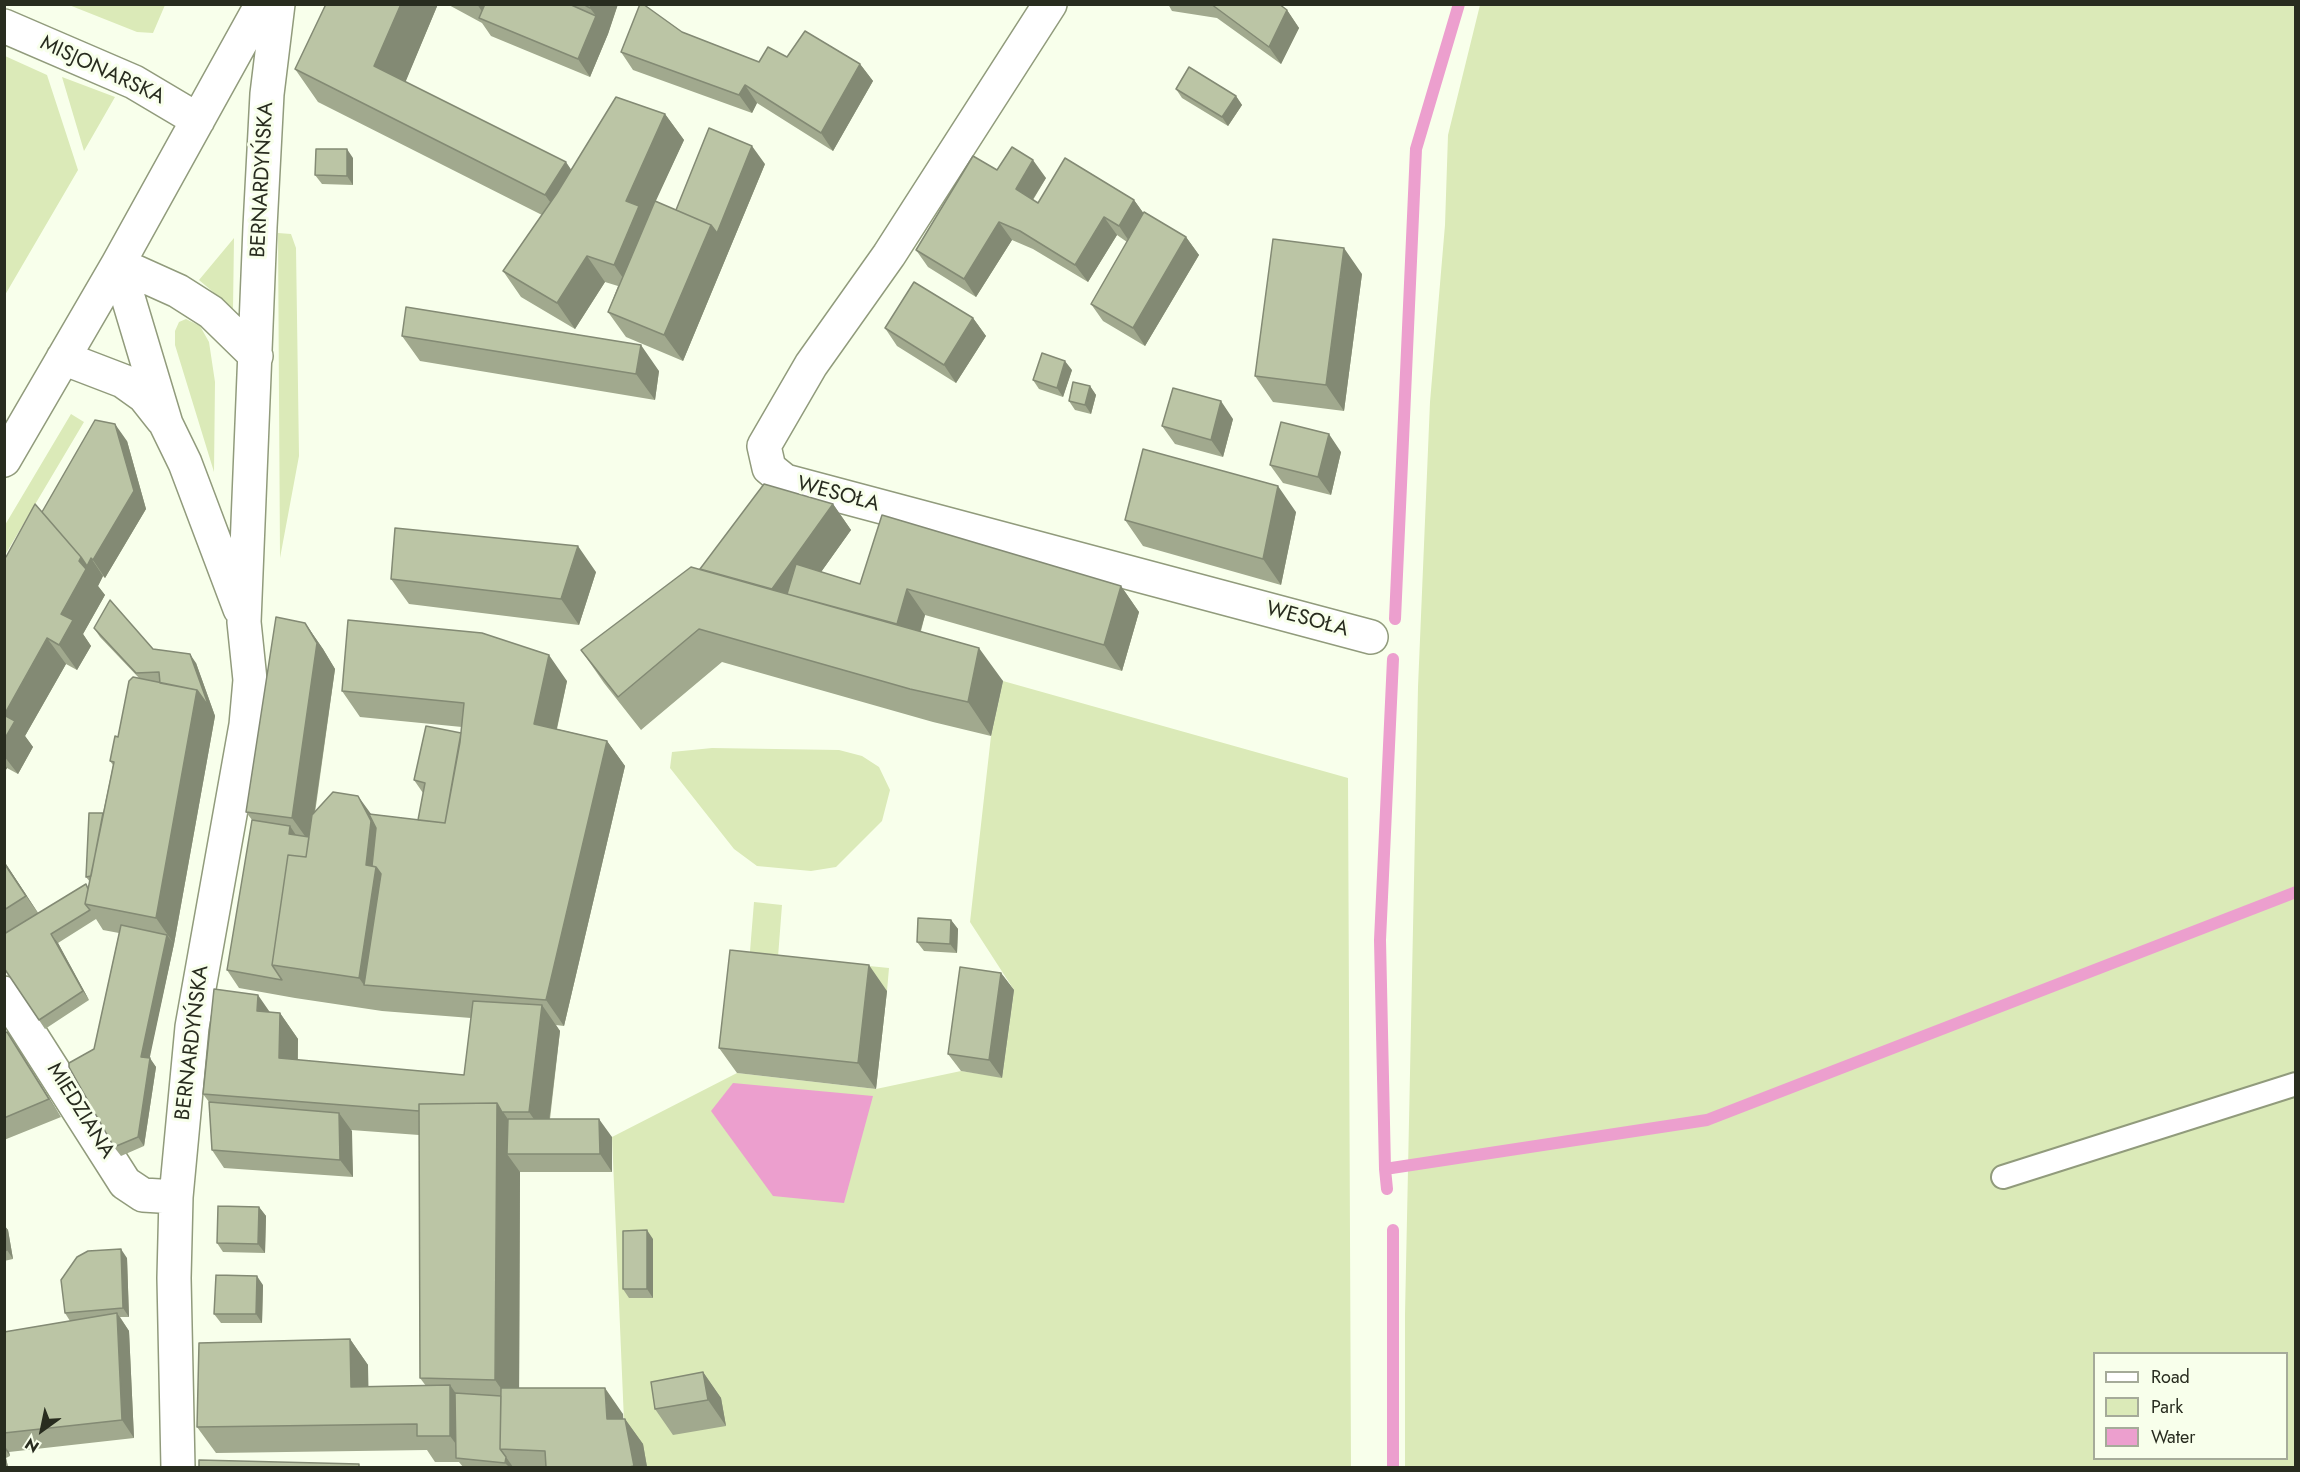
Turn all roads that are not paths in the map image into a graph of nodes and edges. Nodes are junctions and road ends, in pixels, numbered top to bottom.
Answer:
1 (262, 4) edge
2 (278, 4) edge
3 (1050, 4) edge
4 (4, 26) edge
5 (198, 120) junction
6 (118, 264) junction
7 (256, 356) junction
8 (63, 357) junction
9 (166, 424) junction
10 (4, 460) edge
11 (244, 622) junction
12 (1371, 637) dead end
13 (4, 993) edge
14 (2295, 1084) edge
15 (2003, 1177) dead end
16 (176, 1197) junction
17 (178, 1467) edge

1 - 5 street
2 - 7 street, BERNARDYŃSKA
3 - 12 street, WESOŁA
4 - 5 street, MISJONARSKA
5 - 6 street
6 - 7 street
6 - 8 street
6 - 9 street, BERNARDYŃSKA
7 - 11 street, BERNARDYŃSKA
8 - 9 street, BERNARDYŃSKA
8 - 10 street
9 - 11 street, BERNARDYŃSKA
11 - 16 street, BERNARDYŃSKA
13 - 16 street, MIEDZIANA
14 - 15 lane
16 - 17 street, BERNARDYŃSKA

